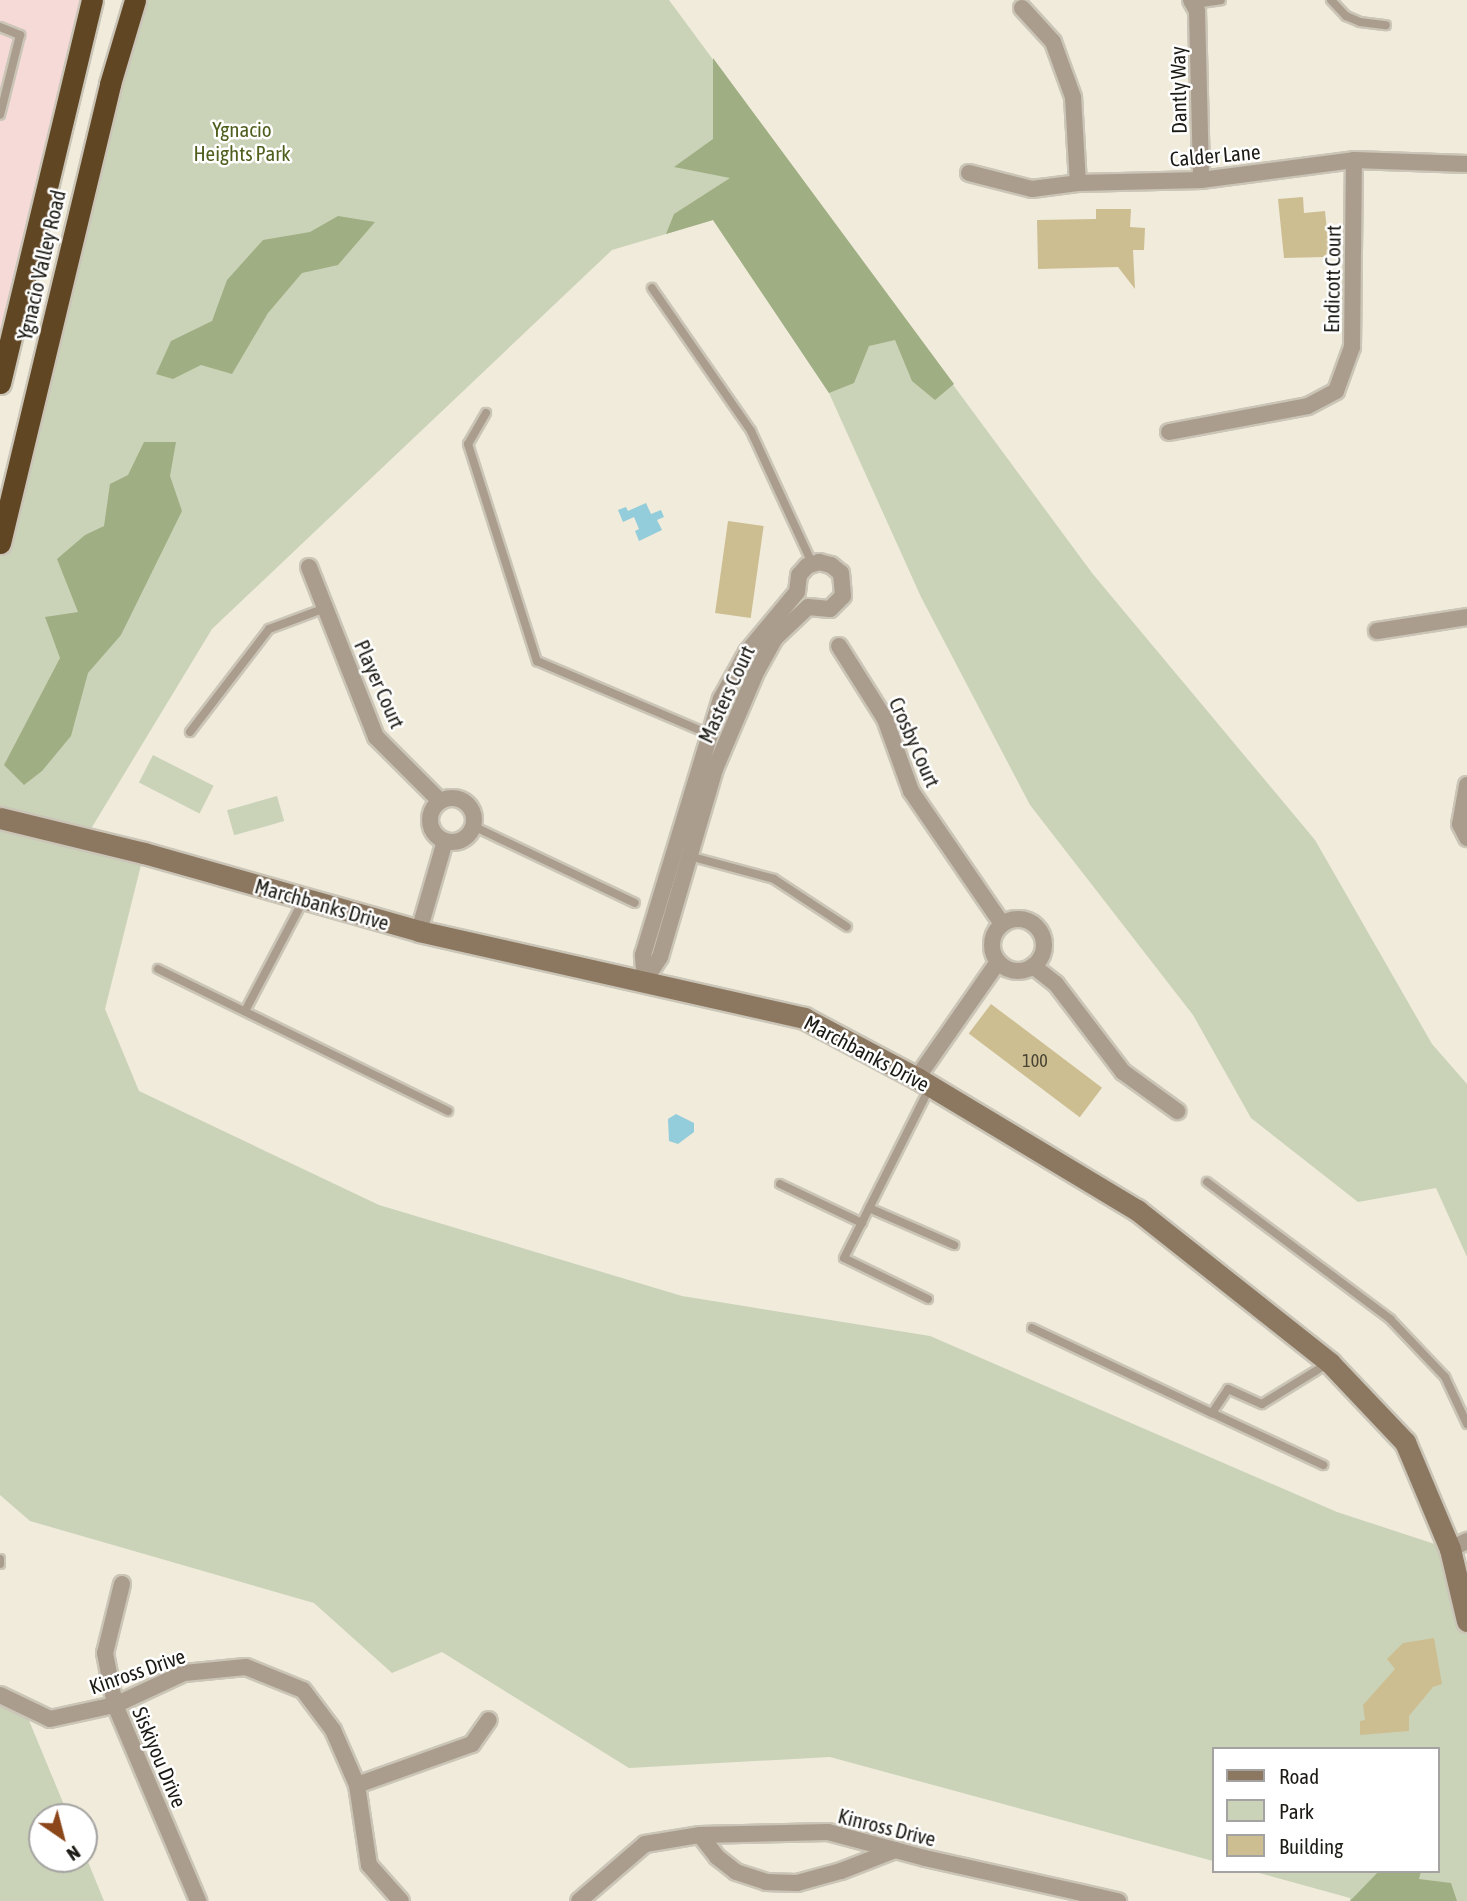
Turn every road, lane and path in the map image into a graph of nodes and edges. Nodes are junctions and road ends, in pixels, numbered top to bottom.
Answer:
1 (92, 0) edge
2 (135, 0) edge
3 (1221, 0) edge
4 (1331, 0) edge
5 (1192, 2) edge
6 (1022, 8) dead end
7 (1386, 25) dead end
8 (0, 27) edge
9 (0, 116) edge
10 (1354, 160) junction
11 (1467, 164) edge
12 (968, 173) dead end
13 (1201, 180) junction
14 (1078, 183) junction
15 (652, 288) dead end
16 (0, 383) edge
17 (486, 413) dead end
18 (1169, 432) dead end
19 (0, 544) edge
20 (812, 563) junction
21 (309, 566) dead end
22 (325, 608) junction
23 (1467, 617) edge
24 (1377, 631) dead end
25 (839, 646) dead end
26 (190, 732) dead end
27 (708, 734) junction
28 (727, 741) junction
29 (1467, 785) edge
30 (440, 801) junction
31 (0, 818) edge
32 (473, 826) junction
33 (1467, 838) edge
34 (445, 841) junction
35 (674, 847) junction
36 (691, 857) junction
37 (304, 899) junction
38 (635, 903) dead end
39 (1002, 924) junction
40 (848, 928) dead end
41 (419, 931) junction
42 (998, 962) junction
43 (1033, 966) junction
44 (158, 969) dead end
45 (645, 980) junction
46 (245, 1011) junction
47 (924, 1082) junction
48 (448, 1111) dead end
49 (1177, 1111) dead end
50 (1207, 1182) dead end
51 (780, 1184) dead end
52 (869, 1208) junction
53 (862, 1223) junction
54 (954, 1245) dead end
55 (928, 1299) dead end
56 (1032, 1328) dead end
57 (1330, 1363) junction
58 (1212, 1413) junction
59 (1467, 1424) edge
60 (1323, 1465) dead end
61 (1459, 1545) edge
62 (121, 1584) dead end
63 (1467, 1621) edge
64 (0, 1695) edge
65 (115, 1704) junction
66 (489, 1720) dead end
67 (358, 1785) junction
68 (700, 1835) junction
69 (895, 1850) junction
70 (198, 1901) edge
71 (401, 1901) edge
72 (579, 1901) edge
73 (1118, 1901) edge

1 - 16 highway, Ygnacio Valley Road
2 - 19 highway, Ygnacio Valley Road
3 - 5 lane
4 - 7 lane
5 - 13 street, Dantly Way
6 - 14 street
8 - 9 lane
10 - 11 street, Calder Lane
10 - 13 street, Calder Lane
10 - 18 street, Endicott Court
12 - 14 street, Calder Lane
13 - 14 street, Calder Lane
15 - 20 lane
17 - 27 lane
20 - 27 street, Masters Court
20 - 28 street, Masters Court
21 - 22 street, Player Court
22 - 26 lane
22 - 30 street, Player Court
23 - 24 street
25 - 39 street, Crosby Court
27 - 28 lane
27 - 35 street, Masters Court
28 - 36 street, Masters Court
29 - 33 street
30 - 32 street
30 - 34 street
31 - 37 street, Marchbanks Drive
32 - 34 street
32 - 38 lane
34 - 41 street
35 - 36 lane
35 - 45 street, Masters Court
36 - 40 lane
36 - 45 street, Masters Court
37 - 41 street, Marchbanks Drive
37 - 46 lane
39 - 42 street
39 - 43 street
41 - 45 street, Marchbanks Drive
42 - 43 street
42 - 47 street
43 - 49 street
44 - 46 lane
45 - 47 street, Marchbanks Drive
46 - 48 lane
47 - 52 lane
47 - 57 street, Marchbanks Drive
50 - 59 lane
51 - 53 lane
52 - 53 lane
52 - 54 lane
53 - 55 lane
56 - 58 lane
57 - 58 lane
57 - 61 street, Marchbanks Drive
58 - 60 lane
61 - 63 street, Marchbanks Drive
62 - 65 street, Siskiyou Drive
64 - 65 street, Kinross Drive
65 - 67 street, Kinross Drive
65 - 70 street, Siskiyou Drive
66 - 67 street
67 - 71 street, Kinross Drive
68 - 69 street, Kinross Drive
68 - 69 street
68 - 72 street, Kinross Drive
69 - 73 street, Kinross Drive

